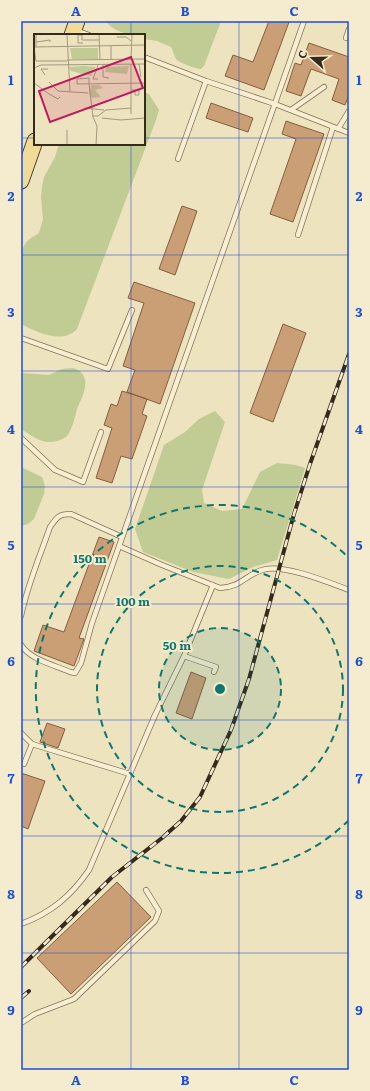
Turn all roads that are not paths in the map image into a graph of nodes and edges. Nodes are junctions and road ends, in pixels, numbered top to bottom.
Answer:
1 (304, 21) edge
2 (74, 28) edge
3 (349, 29) edge
4 (87, 34) edge
5 (346, 38) dead end
6 (145, 57) edge
7 (206, 81) junction
8 (324, 87) dead end
9 (275, 104) junction
10 (291, 110) junction
11 (349, 111) edge
12 (335, 128) junction
13 (349, 133) edge
14 (34, 143) edge
15 (178, 159) dead end
16 (21, 181) edge
17 (298, 235) dead end
18 (132, 310) dead end
19 (21, 338) edge
20 (101, 432) dead end
21 (21, 438) edge
22 (122, 537) junction
23 (119, 546) junction
24 (213, 585) junction
25 (349, 590) edge
26 (21, 616) edge
27 (21, 645) edge
28 (184, 656) junction
29 (214, 672) dead end
30 (21, 733) edge
31 (32, 744) junction
32 (24, 764) dead end
33 (130, 774) junction
34 (146, 890) dead end
35 (21, 924) edge
36 (21, 1023) edge

1 - 9 lane
2 - 4 lane
3 - 5 lane
6 - 7 lane
7 - 9 lane
7 - 15 lane
8 - 10 lane
9 - 10 lane
9 - 22 lane
10 - 12 lane
11 - 12 lane
12 - 13 lane
12 - 17 lane
14 - 16 main road
18 - 19 lane
20 - 21 lane
22 - 23 lane
22 - 26 lane
23 - 24 lane
23 - 27 lane
24 - 25 lane
24 - 28 lane
28 - 29 lane
28 - 33 lane
30 - 31 lane
31 - 32 lane
31 - 33 lane
33 - 35 lane
34 - 36 lane

